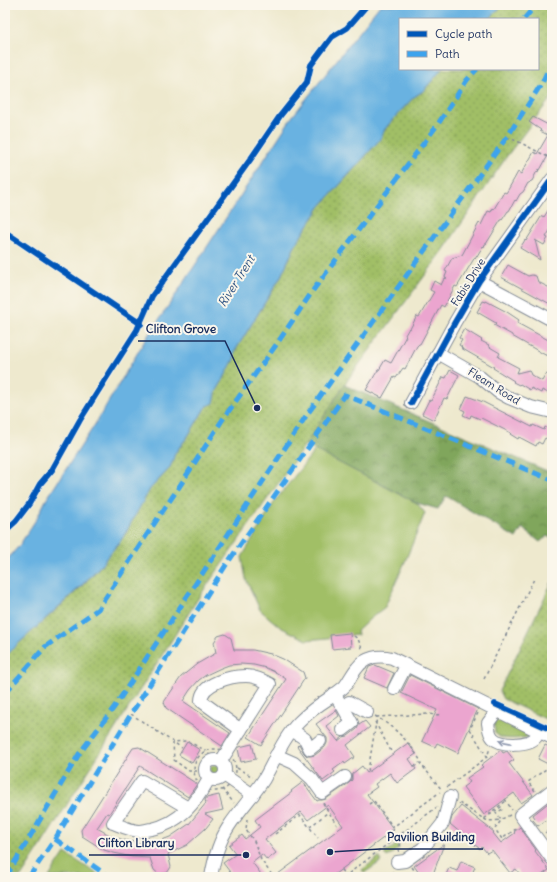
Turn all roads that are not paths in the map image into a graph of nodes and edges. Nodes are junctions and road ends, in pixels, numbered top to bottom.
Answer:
1 (552, 179) edge
2 (479, 281) junction
3 (552, 320) edge
4 (438, 353) junction
5 (412, 395) dead end
6 (552, 412) edge
7 (406, 666) junction
8 (394, 688) dead end
9 (334, 694) junction
10 (349, 702) dead end
11 (498, 711) junction
12 (372, 715) road end
13 (240, 730) junction
14 (292, 730) junction
15 (343, 730) dead end
16 (538, 731) junction
17 (552, 738) edge
18 (320, 741) dead end
19 (276, 755) junction
20 (216, 761) junction
21 (207, 775) junction
22 (224, 775) junction
23 (345, 777) dead end
24 (552, 790) edge
25 (253, 795) junction
26 (450, 797) road end
27 (188, 808) junction
28 (552, 859) edge
29 (397, 862) dead end
30 (211, 877) edge

1 - 2 street, Fabis Drive
2 - 3 street
2 - 4 street, Fabis Drive
4 - 5 street, Fabis Drive
4 - 6 street, Fleam Road
7 - 8 street
7 - 9 street
7 - 11 street
9 - 14 street
9 - 15 street
10 - 12 street
11 - 16 street
16 -> 11 street
13 - 13 street
13 - 20 street
14 - 18 street
14 - 19 street
16 - 17 street
19 - 23 street
19 - 25 street
20 - 21 street
20 - 22 street
21 - 22 street
21 - 27 street
22 - 25 street
24 - 28 street
25 - 30 street
26 - 29 street
27 - 27 street

